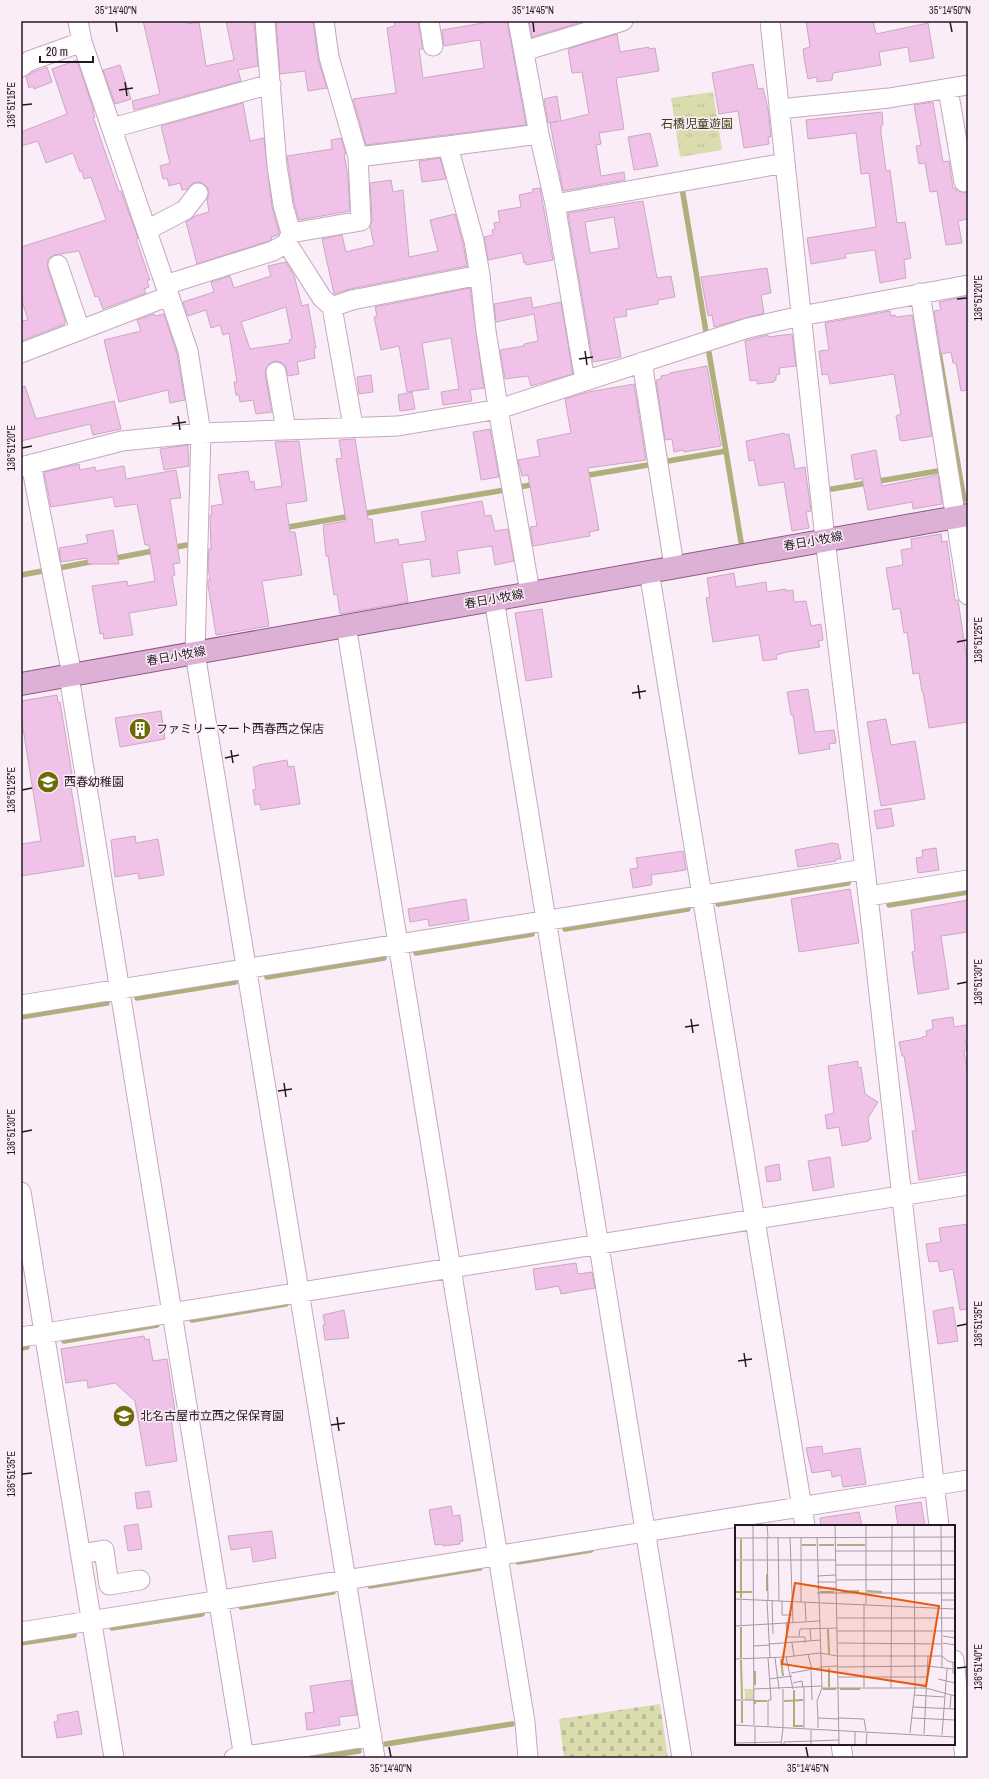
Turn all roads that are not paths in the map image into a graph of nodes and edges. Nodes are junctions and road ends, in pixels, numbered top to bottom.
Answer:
1 (78, 21) edge
2 (266, 21) edge
3 (324, 21) edge
4 (429, 21) edge
5 (518, 21) edge
6 (623, 21) edge
7 (770, 21) edge
8 (599, 25) edge
9 (82, 42) junction
10 (433, 46) dead end
11 (524, 51) junction
12 (21, 66) edge
13 (272, 84) junction
14 (968, 85) edge
15 (948, 89) junction
16 (779, 109) junction
17 (112, 128) junction
18 (539, 134) junction
19 (448, 146) junction
20 (358, 158) junction
21 (785, 163) junction
22 (964, 182) dead end
23 (198, 193) dead end
24 (555, 204) junction
25 (147, 230) junction
26 (289, 238) junction
27 (58, 265) dead end
28 (480, 275) junction
29 (968, 285) edge
30 (167, 290) junction
31 (920, 293) junction
32 (332, 307) junction
33 (801, 316) junction
34 (80, 330) junction
35 (21, 353) edge
36 (642, 362) junction
37 (276, 372) dead end
38 (585, 381) junction
39 (498, 409) junction
40 (353, 426) junction
41 (286, 430) junction
42 (201, 433) junction
43 (24, 465) edge
44 (962, 516) edge
45 (825, 539) junction
46 (674, 566) junction
47 (649, 571) junction
48 (530, 592) junction
49 (968, 595) edge
50 (494, 599) junction
51 (346, 625) junction
52 (195, 653) junction
53 (71, 675) junction
54 (21, 684) edge
55 (865, 869) junction
56 (968, 880) edge
57 (702, 895) junction
58 (868, 896) junction
59 (546, 920) junction
60 (398, 944) junction
61 (247, 969) junction
62 (120, 990) junction
63 (21, 1006) edge
64 (968, 1185) edge
65 (21, 1192) edge
66 (902, 1195) junction
67 (755, 1218) junction
68 (598, 1244) junction
69 (450, 1268) junction
70 (300, 1292) junction
71 (172, 1312) junction
72 (44, 1333) junction
73 (21, 1337) edge
74 (968, 1480) edge
75 (934, 1486) junction
76 (802, 1507) junction
77 (805, 1525) edge
78 (939, 1525) edge
79 (645, 1532) junction
80 (80, 1554) junction
81 (497, 1556) junction
82 (140, 1580) dead end
83 (346, 1580) junction
84 (218, 1600) junction
85 (92, 1621) junction
86 (21, 1632) edge
87 (955, 1669) edge
88 (372, 1736) junction
89 (841, 1745) edge
90 (114, 1758) edge
91 (241, 1758) edge
92 (375, 1758) edge
93 (528, 1758) edge
94 (682, 1758) edge
95 (843, 1758) edge
96 (965, 1758) edge

1 - 9 street
2 - 13 street
3 - 20 street
4 - 10 street
5 - 11 street
6 - 8 street
7 - 16 street
8 - 11 street
9 - 12 street
9 - 17 street
11 - 18 street
13 - 17 street
13 - 26 street
14 - 15 street
15 - 16 street
15 - 22 street
16 - 21 street
17 - 25 street
18 - 19 street
18 - 24 street
19 - 20 street
19 - 28 street
20 - 26 street
21 - 24 street
21 - 33 street
23 - 25 street
24 - 38 street
25 - 30 street
26 - 30 street
26 - 32 street
27 - 34 street
28 - 32 street
28 - 39 street
29 - 31 street
30 - 34 street
30 - 42 street
31 - 33 street
31 - 44 street
32 - 40 street
33 - 36 street
33 - 45 street
34 - 35 street
36 - 38 street
36 - 46 street
37 - 41 street
38 - 39 street
39 - 40 street
39 - 48 street
40 - 41 street
41 - 42 street
42 - 43 street
42 - 52 street
43 - 53 street
44 - 45 main road, 春日小牧線
44 - 49 street
45 - 46 main road, 春日小牧線
45 - 55 street
46 - 47 main road, 春日小牧線
47 - 48 main road, 春日小牧線
47 - 57 street
48 - 50 main road, 春日小牧線
50 - 51 main road, 春日小牧線
50 - 59 street
51 - 52 main road, 春日小牧線
51 - 60 street
52 - 53 main road, 春日小牧線
52 - 61 street
53 - 54 main road, 春日小牧線
53 - 62 street
55 - 57 street
55 - 58 street
56 - 58 street
57 - 59 street
57 - 67 street
58 - 66 street
59 - 60 street
59 - 68 street
60 - 61 street
60 - 69 street
61 - 62 street
61 - 70 street
62 - 63 street
62 - 71 street
64 - 66 street
65 - 72 street
66 - 67 street
66 - 75 street
67 - 68 street
67 - 76 street
68 - 69 street
68 - 79 street
69 - 70 street
69 - 81 street
70 - 71 street
70 - 83 street
71 - 72 street
71 - 84 street
72 - 73 street
72 - 80 street
74 - 75 street
75 - 76 street
75 - 78 street
76 - 77 street
76 - 79 street
79 - 81 street
79 - 94 street
80 - 82 street
80 - 85 street
81 - 83 street
81 - 93 street
83 - 84 street
83 - 88 street
84 - 85 street
84 - 91 street
85 - 86 street
85 - 90 street
87 - 96 street
88 - 91 street
88 - 92 street
89 - 95 street

